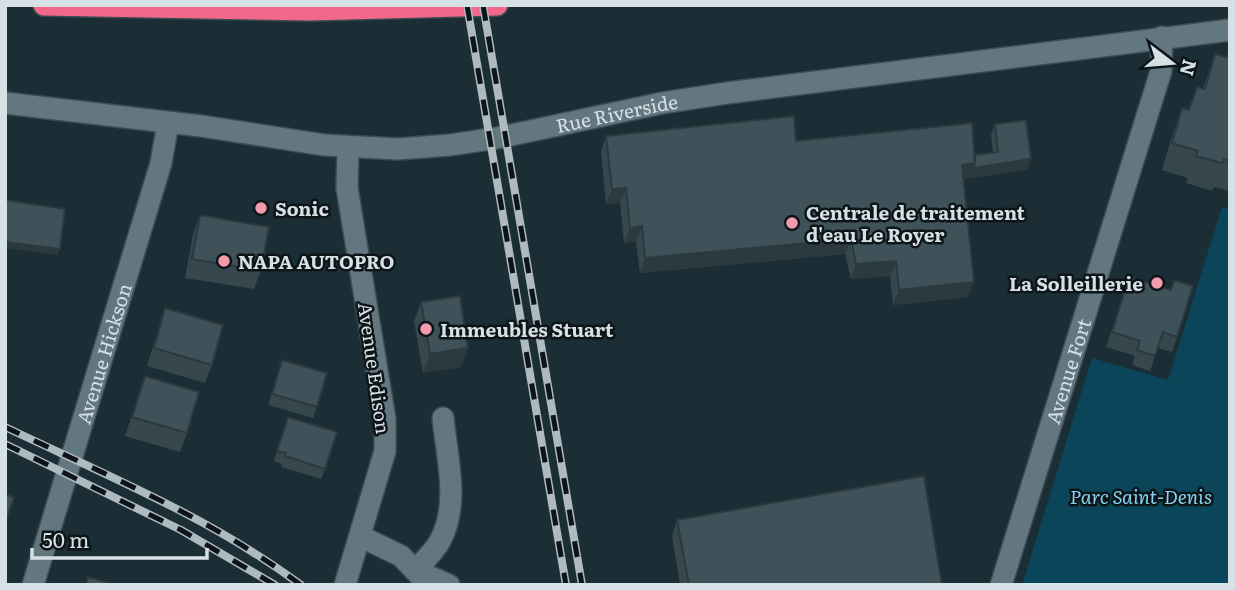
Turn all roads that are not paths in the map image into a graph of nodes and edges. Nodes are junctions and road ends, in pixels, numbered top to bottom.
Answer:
1 (44, 5) edge
2 (497, 5) edge
3 (1230, 30) edge
4 (1162, 37) junction
5 (5, 103) edge
6 (168, 123) junction
7 (348, 148) junction
8 (443, 418) dead end
9 (360, 536) junction
10 (421, 577) edge
11 (33, 585) edge
12 (345, 585) edge
13 (449, 585) edge
14 (1002, 585) edge

1 - 2 highway
3 - 4 street, Rue Riverside
4 - 7 street, Rue Riverside
4 - 14 street, Avenue Fort
5 - 6 street, Rue Riverside
6 - 7 street, Rue Riverside
6 - 11 street, Avenue Hickson
7 - 9 street, Avenue Edison
8 - 10 street
9 - 10 street
9 - 12 street, Avenue Edison
10 - 13 street

